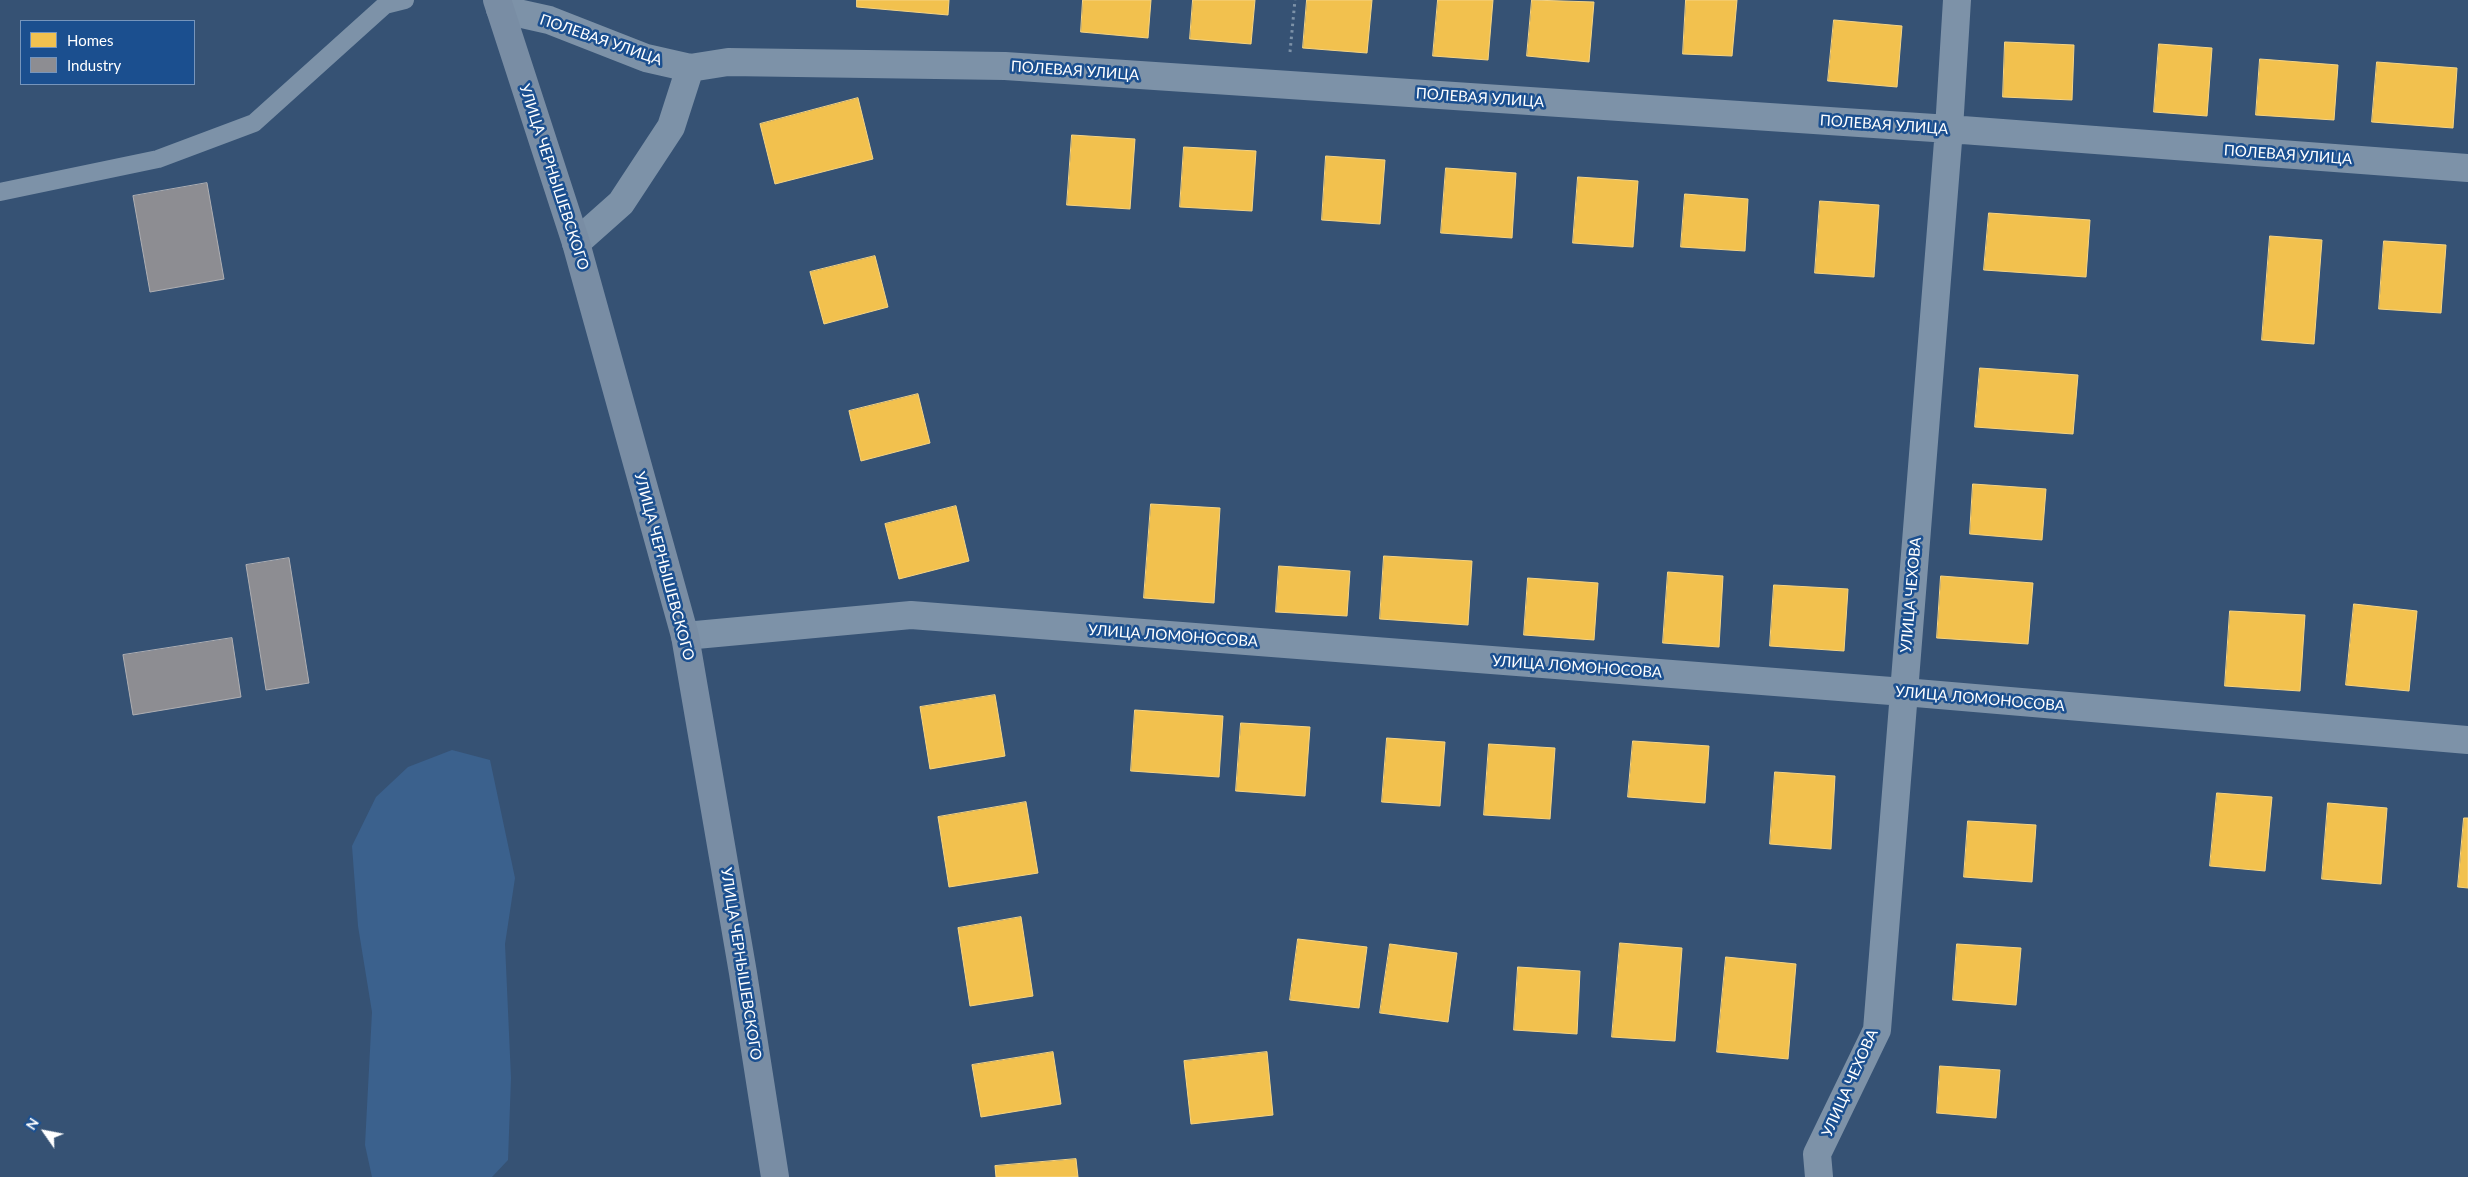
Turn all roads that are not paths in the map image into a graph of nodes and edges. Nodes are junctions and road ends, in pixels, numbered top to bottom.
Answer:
1 (405, 0) edge
2 (1957, 0) edge
3 (498, 5) edge
4 (690, 68) junction
5 (1949, 129) junction
6 (2468, 168) edge
7 (0, 192) edge
8 (576, 243) junction
9 (685, 636) junction
10 (1904, 692) junction
11 (2468, 740) edge
12 (775, 1177) edge
13 (1819, 1177) edge

1 - 7 lane
2 - 5 street, УЛИЦА ЧЕХОВА
3 - 4 street, ПОЛЕВАЯ УЛИЦА
3 - 8 main road, УЛИЦА ЧЕРНЫШЕВСКОГО
4 - 5 street, ПОЛЕВАЯ УЛИЦА
4 - 8 street
5 - 6 street, ПОЛЕВАЯ УЛИЦА
5 - 10 street, УЛИЦА ЧЕХОВА
8 - 9 main road, УЛИЦА ЧЕРНЫШЕВСКОГО
9 - 10 street, УЛИЦА ЛОМОНОСОВА
9 - 12 main road, УЛИЦА ЧЕРНЫШЕВСКОГО
10 - 11 street, УЛИЦА ЛОМОНОСОВА
10 - 13 street, УЛИЦА ЧЕХОВА

